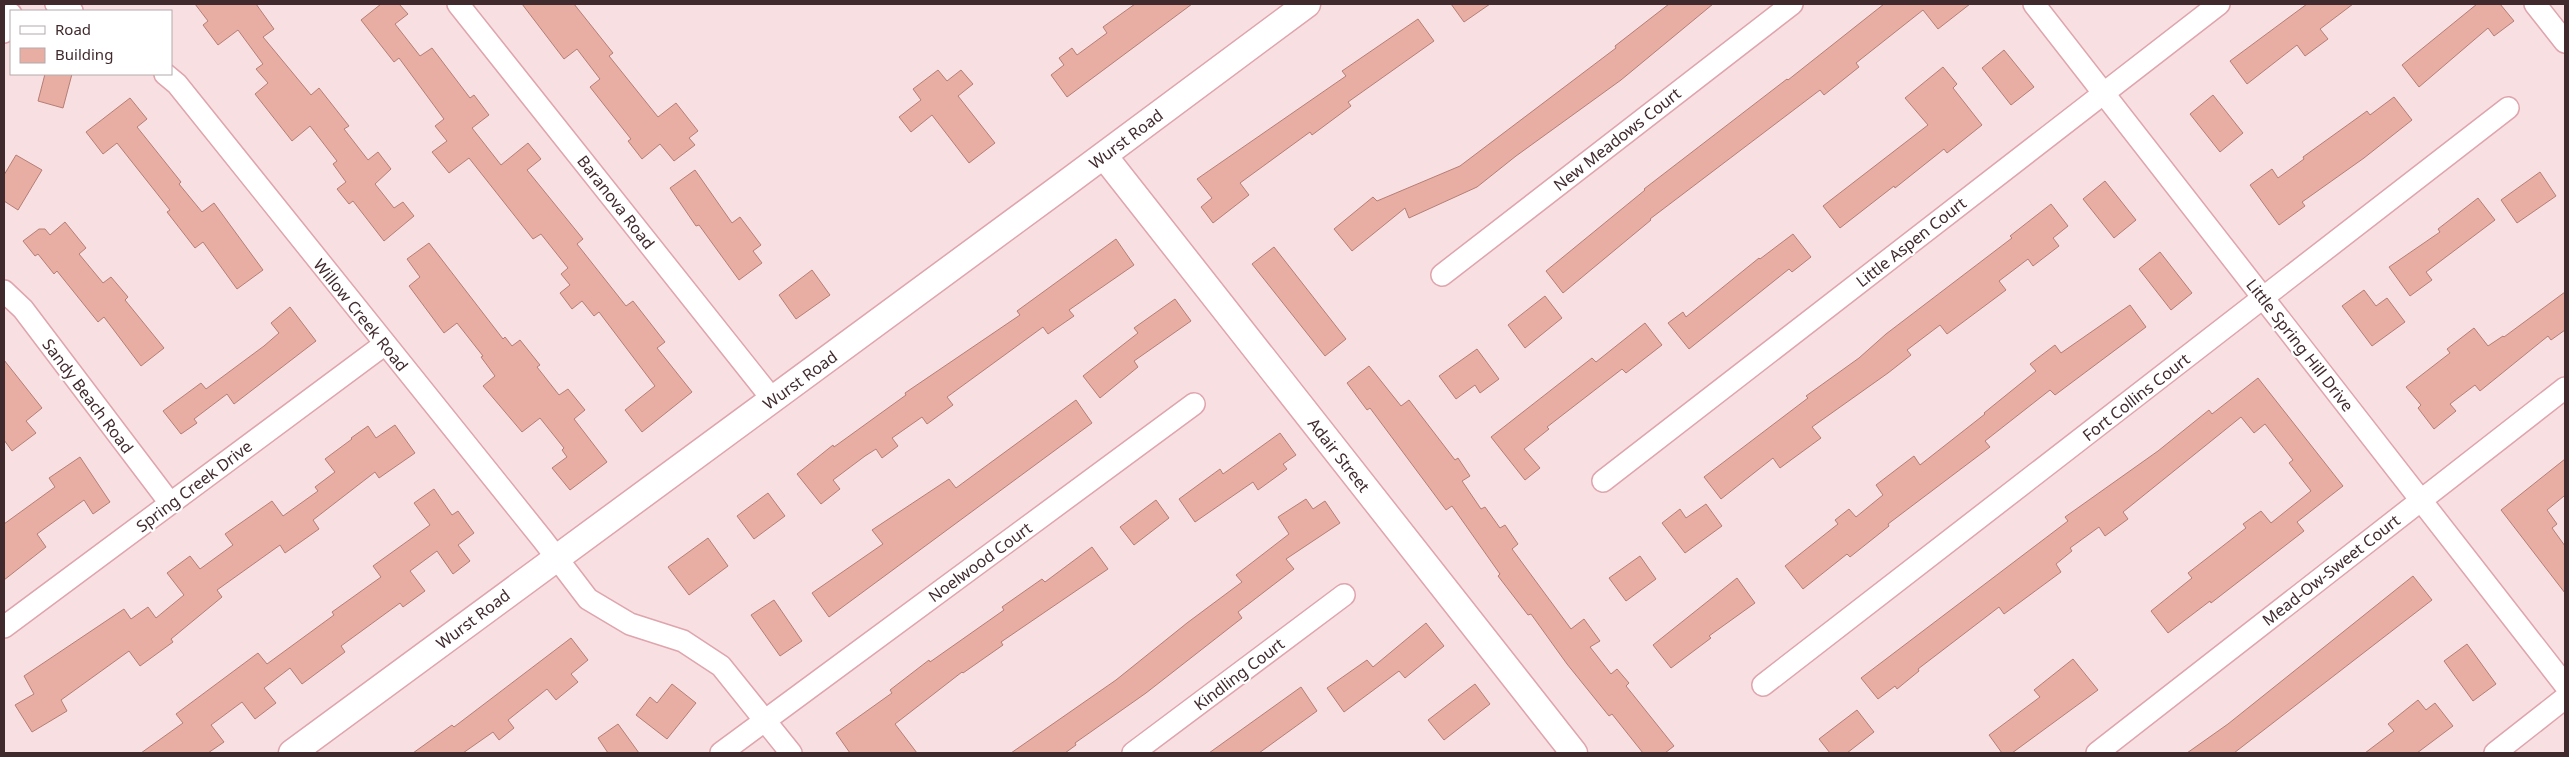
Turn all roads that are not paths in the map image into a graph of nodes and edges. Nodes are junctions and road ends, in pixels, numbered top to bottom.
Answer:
1 (56, 4) edge
2 (458, 4) edge
3 (1306, 4) edge
4 (1792, 4) edge
5 (2034, 4) edge
6 (2219, 4) edge
7 (2535, 4) edge
8 (70, 10) edge
9 (10, 17) edge
10 (4, 32) edge
11 (2565, 42) edge
12 (166, 75) edge
13 (2104, 93) junction
14 (2508, 108) dead end
15 (1104, 156) junction
16 (1442, 275) dead end
17 (4, 291) edge
18 (2264, 298) junction
19 (385, 344) junction
20 (2565, 388) edge
21 (773, 400) junction
22 (1194, 404) dead end
23 (1603, 481) dead end
24 (2421, 500) junction
25 (170, 503) junction
26 (556, 557) junction
27 (1344, 595) dead end
28 (4, 628) edge
29 (1763, 685) dead end
30 (2565, 685) edge
31 (2565, 698) edge
32 (765, 719) junction
33 (292, 753) edge
34 (721, 753) edge
35 (791, 753) edge
36 (1133, 753) edge
37 (1574, 753) edge
38 (2097, 753) edge
39 (2495, 753) edge

1 - 8 street
2 - 21 street, Baranova Road
3 - 15 street, Wurst Road
4 - 16 street, New Meadows Court
5 - 13 street, Little Spring Hill Drive
6 - 13 street, Little Aspen Court
7 - 11 street
9 - 10 street
12 - 19 street, Willow Creek Road
13 - 18 street, Little Spring Hill Drive
13 - 23 street, Little Aspen Court
14 - 18 street, Fort Collins Court
15 - 21 street, Wurst Road
15 - 37 street, Adair Street
17 - 25 street, Sandy Beach Road
18 - 24 street, Little Spring Hill Drive
18 - 29 street, Fort Collins Court
19 - 25 street, Spring Creek Drive
19 - 26 street, Willow Creek Road
20 - 24 street, Mead-Ow-Sweet Court
21 - 26 street, Wurst Road
22 - 32 street, Noelwood Court
24 - 30 street, Little Spring Hill Drive
24 - 38 street, Mead-Ow-Sweet Court
25 - 28 street, Spring Creek Drive
26 - 32 street, Willow Creek Road
26 - 33 street, Wurst Road
27 - 36 street, Kindling Court
31 - 39 street
32 - 34 street, Noelwood Court
32 - 35 street, Willow Creek Road

